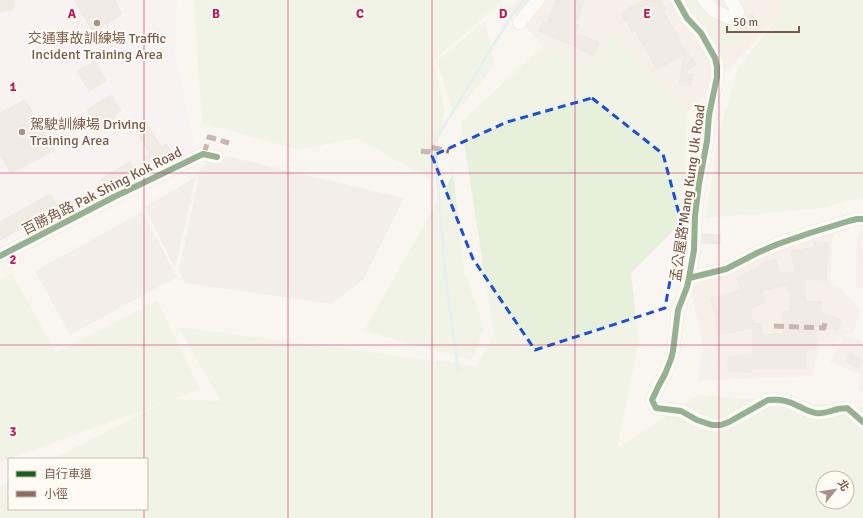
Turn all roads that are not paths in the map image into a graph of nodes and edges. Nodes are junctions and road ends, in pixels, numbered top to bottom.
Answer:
1 (538, 0) edge
2 (677, 0) edge
3 (704, 0) edge
4 (731, 0) edge
5 (519, 23) dead end
6 (217, 157) dead end
7 (863, 219) edge
8 (0, 256) edge
9 (689, 278) junction
10 (863, 422) edge

1 - 5 street
2 - 9 street, 孟公屋路 Mang Kung Uk Road
3 - 4 street
6 - 8 street, 百勝角路 Pak Shing Kok Road
7 - 9 street
9 - 10 street, 孟公屋路 Mang Kung Uk Road

